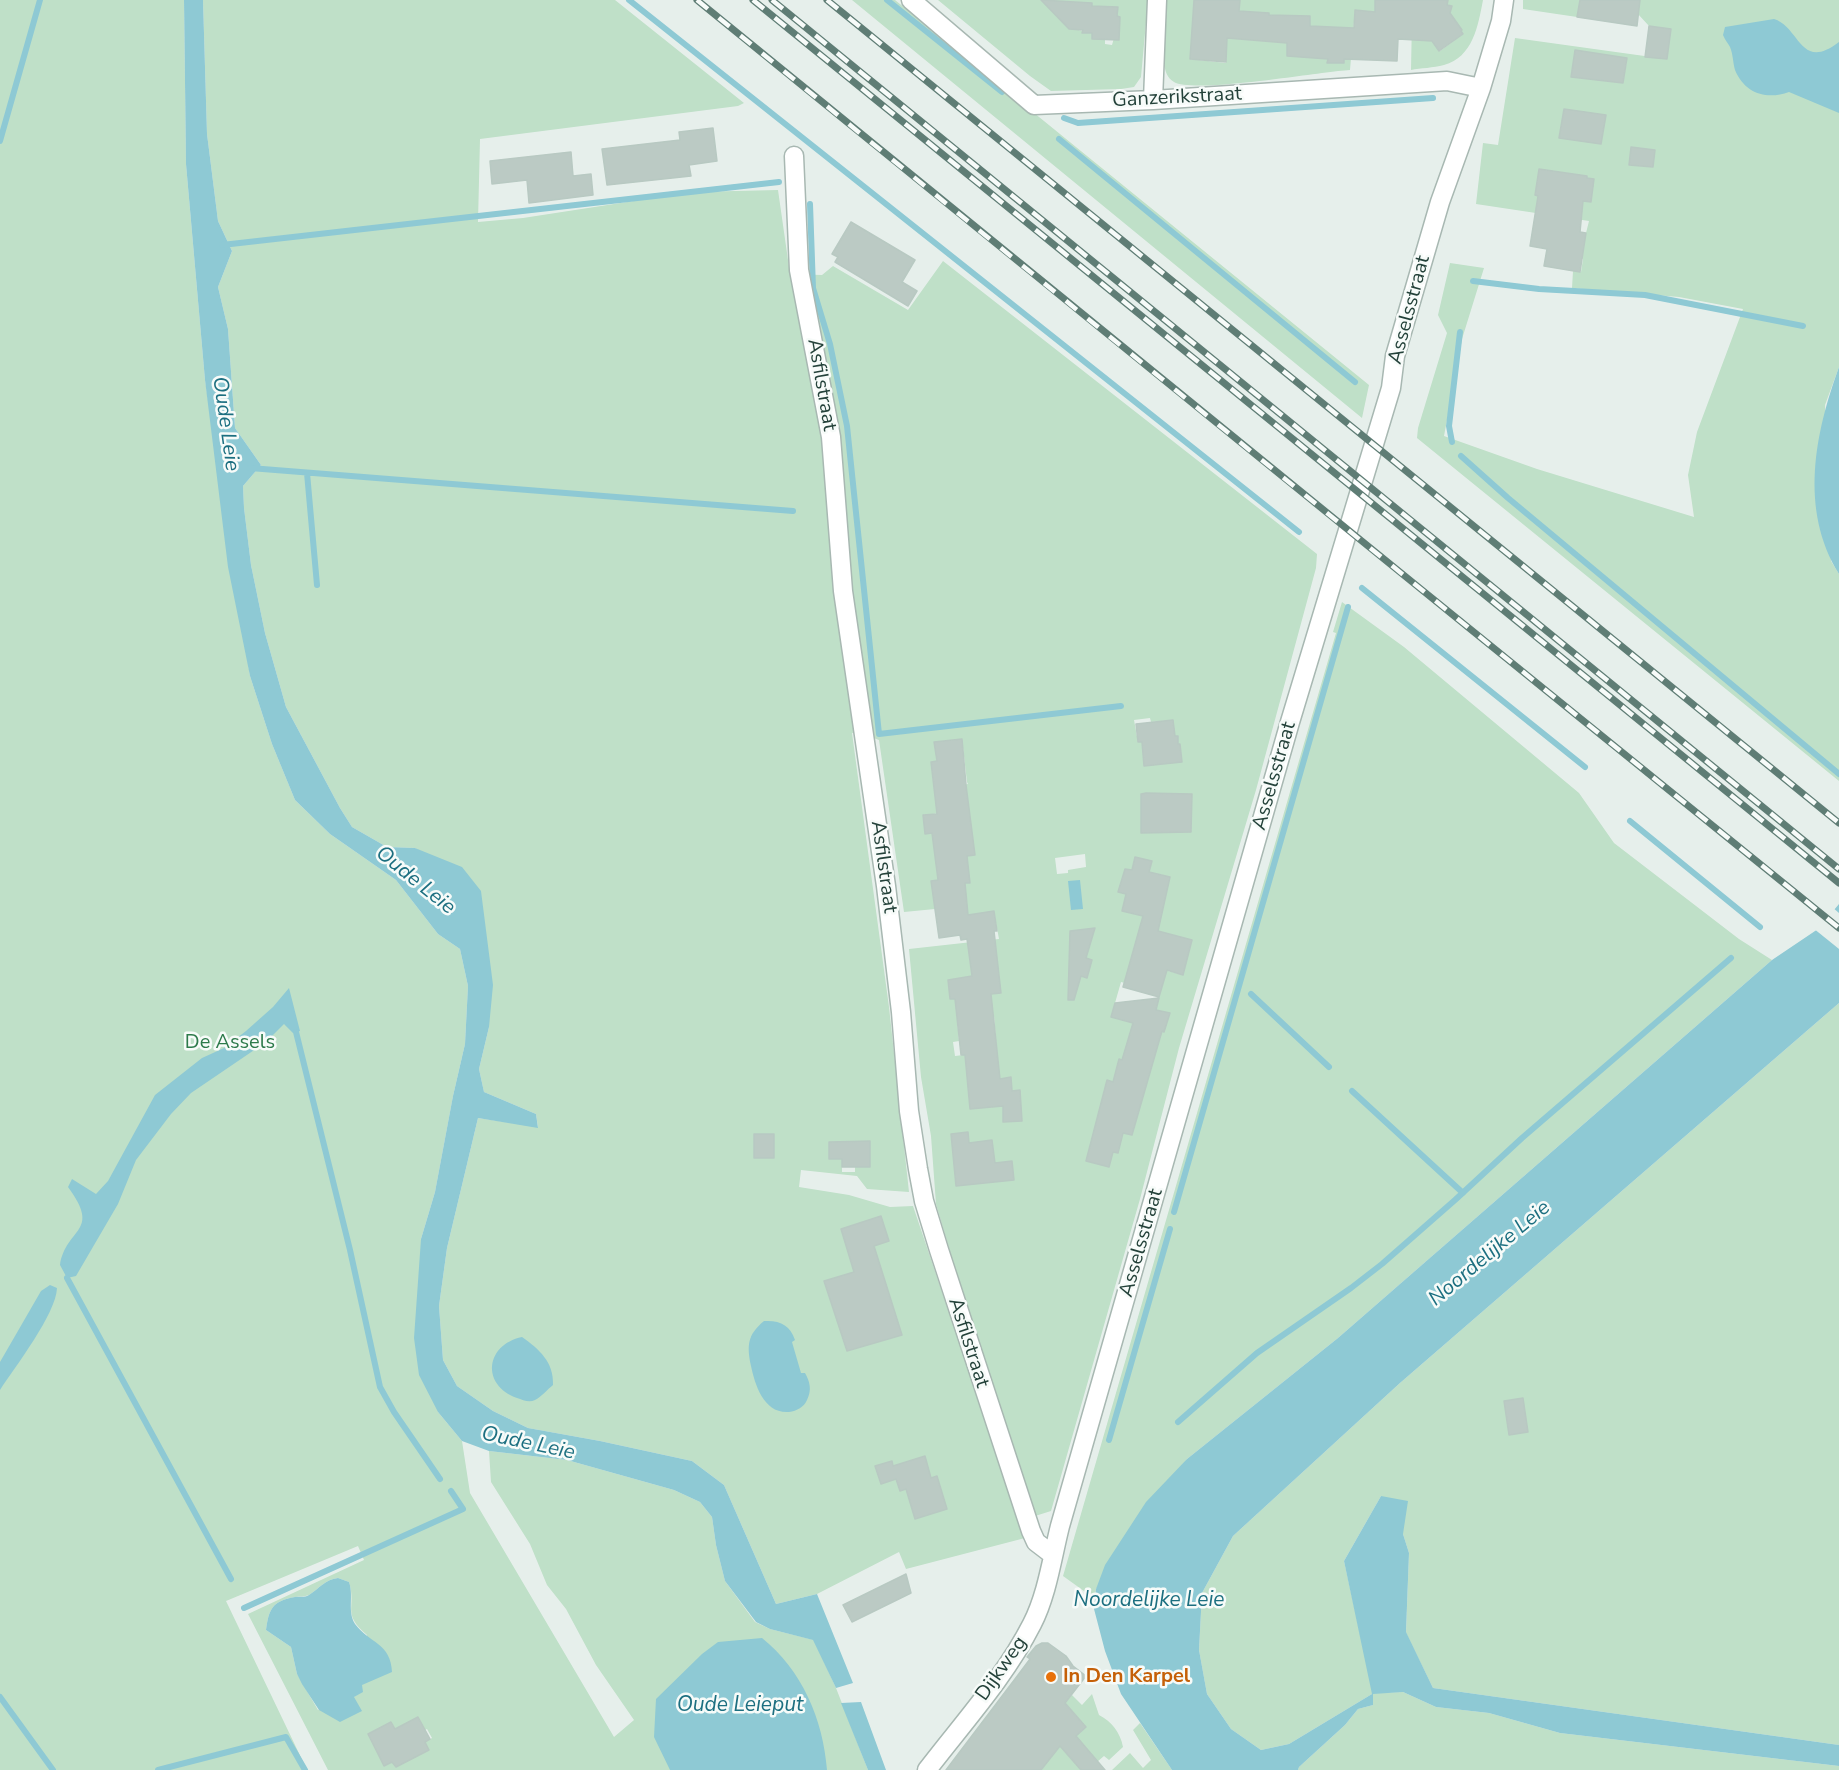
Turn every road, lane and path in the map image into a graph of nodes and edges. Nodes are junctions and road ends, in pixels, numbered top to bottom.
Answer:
1 (911, 0) edge
2 (1157, 0) edge
3 (1504, 0) edge
4 (1481, 88) junction
5 (1153, 100) junction
6 (794, 156) dead end
7 (1053, 1555) junction
8 (927, 1770) edge

1 - 5 street, Ganzerikstraat
2 - 5 street
3 - 4 street, Asselsstraat
4 - 5 street, Ganzerikstraat
4 - 7 street, Asselsstraat
6 - 7 street, Asfilstraat
7 - 8 street, Dijkweg

